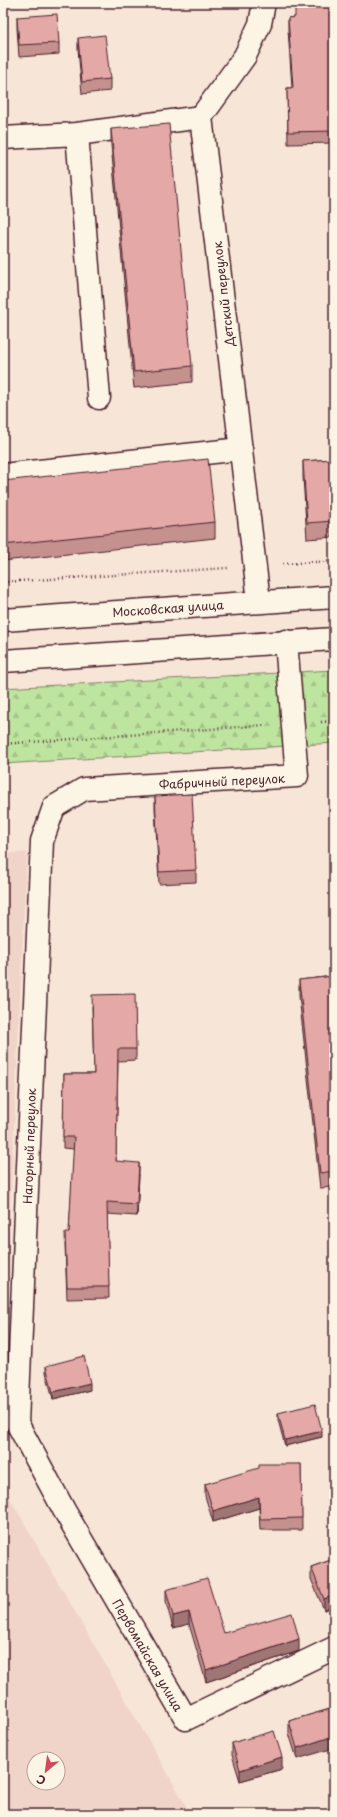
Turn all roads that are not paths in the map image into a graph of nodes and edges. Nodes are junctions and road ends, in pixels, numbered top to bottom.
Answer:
1 (264, 3) edge
2 (201, 117) junction
3 (77, 134) junction
4 (3, 138) edge
5 (99, 398) dead end
6 (241, 449) junction
7 (3, 475) edge
8 (334, 597) edge
9 (259, 601) junction
10 (3, 620) edge
11 (334, 639) edge
12 (286, 641) junction
13 (3, 661) edge
14 (84, 789) joint
15 (64, 1510) joint
16 (334, 1648) edge

1 - 2 main road
2 - 3 main road
2 - 6 main road, Детский переулок
3 - 4 main road
3 - 5 main road
6 - 7 main road
6 - 9 main road, Детский переулок
8 - 9 main road, Московская улица
9 - 10 main road, Московская улица
11 - 12 main road
12 - 13 main road
12 - 14 main road, Фабричный переулок
14 - 15 main road, Нагорный переулок
15 - 16 main road, Первомайская улица

